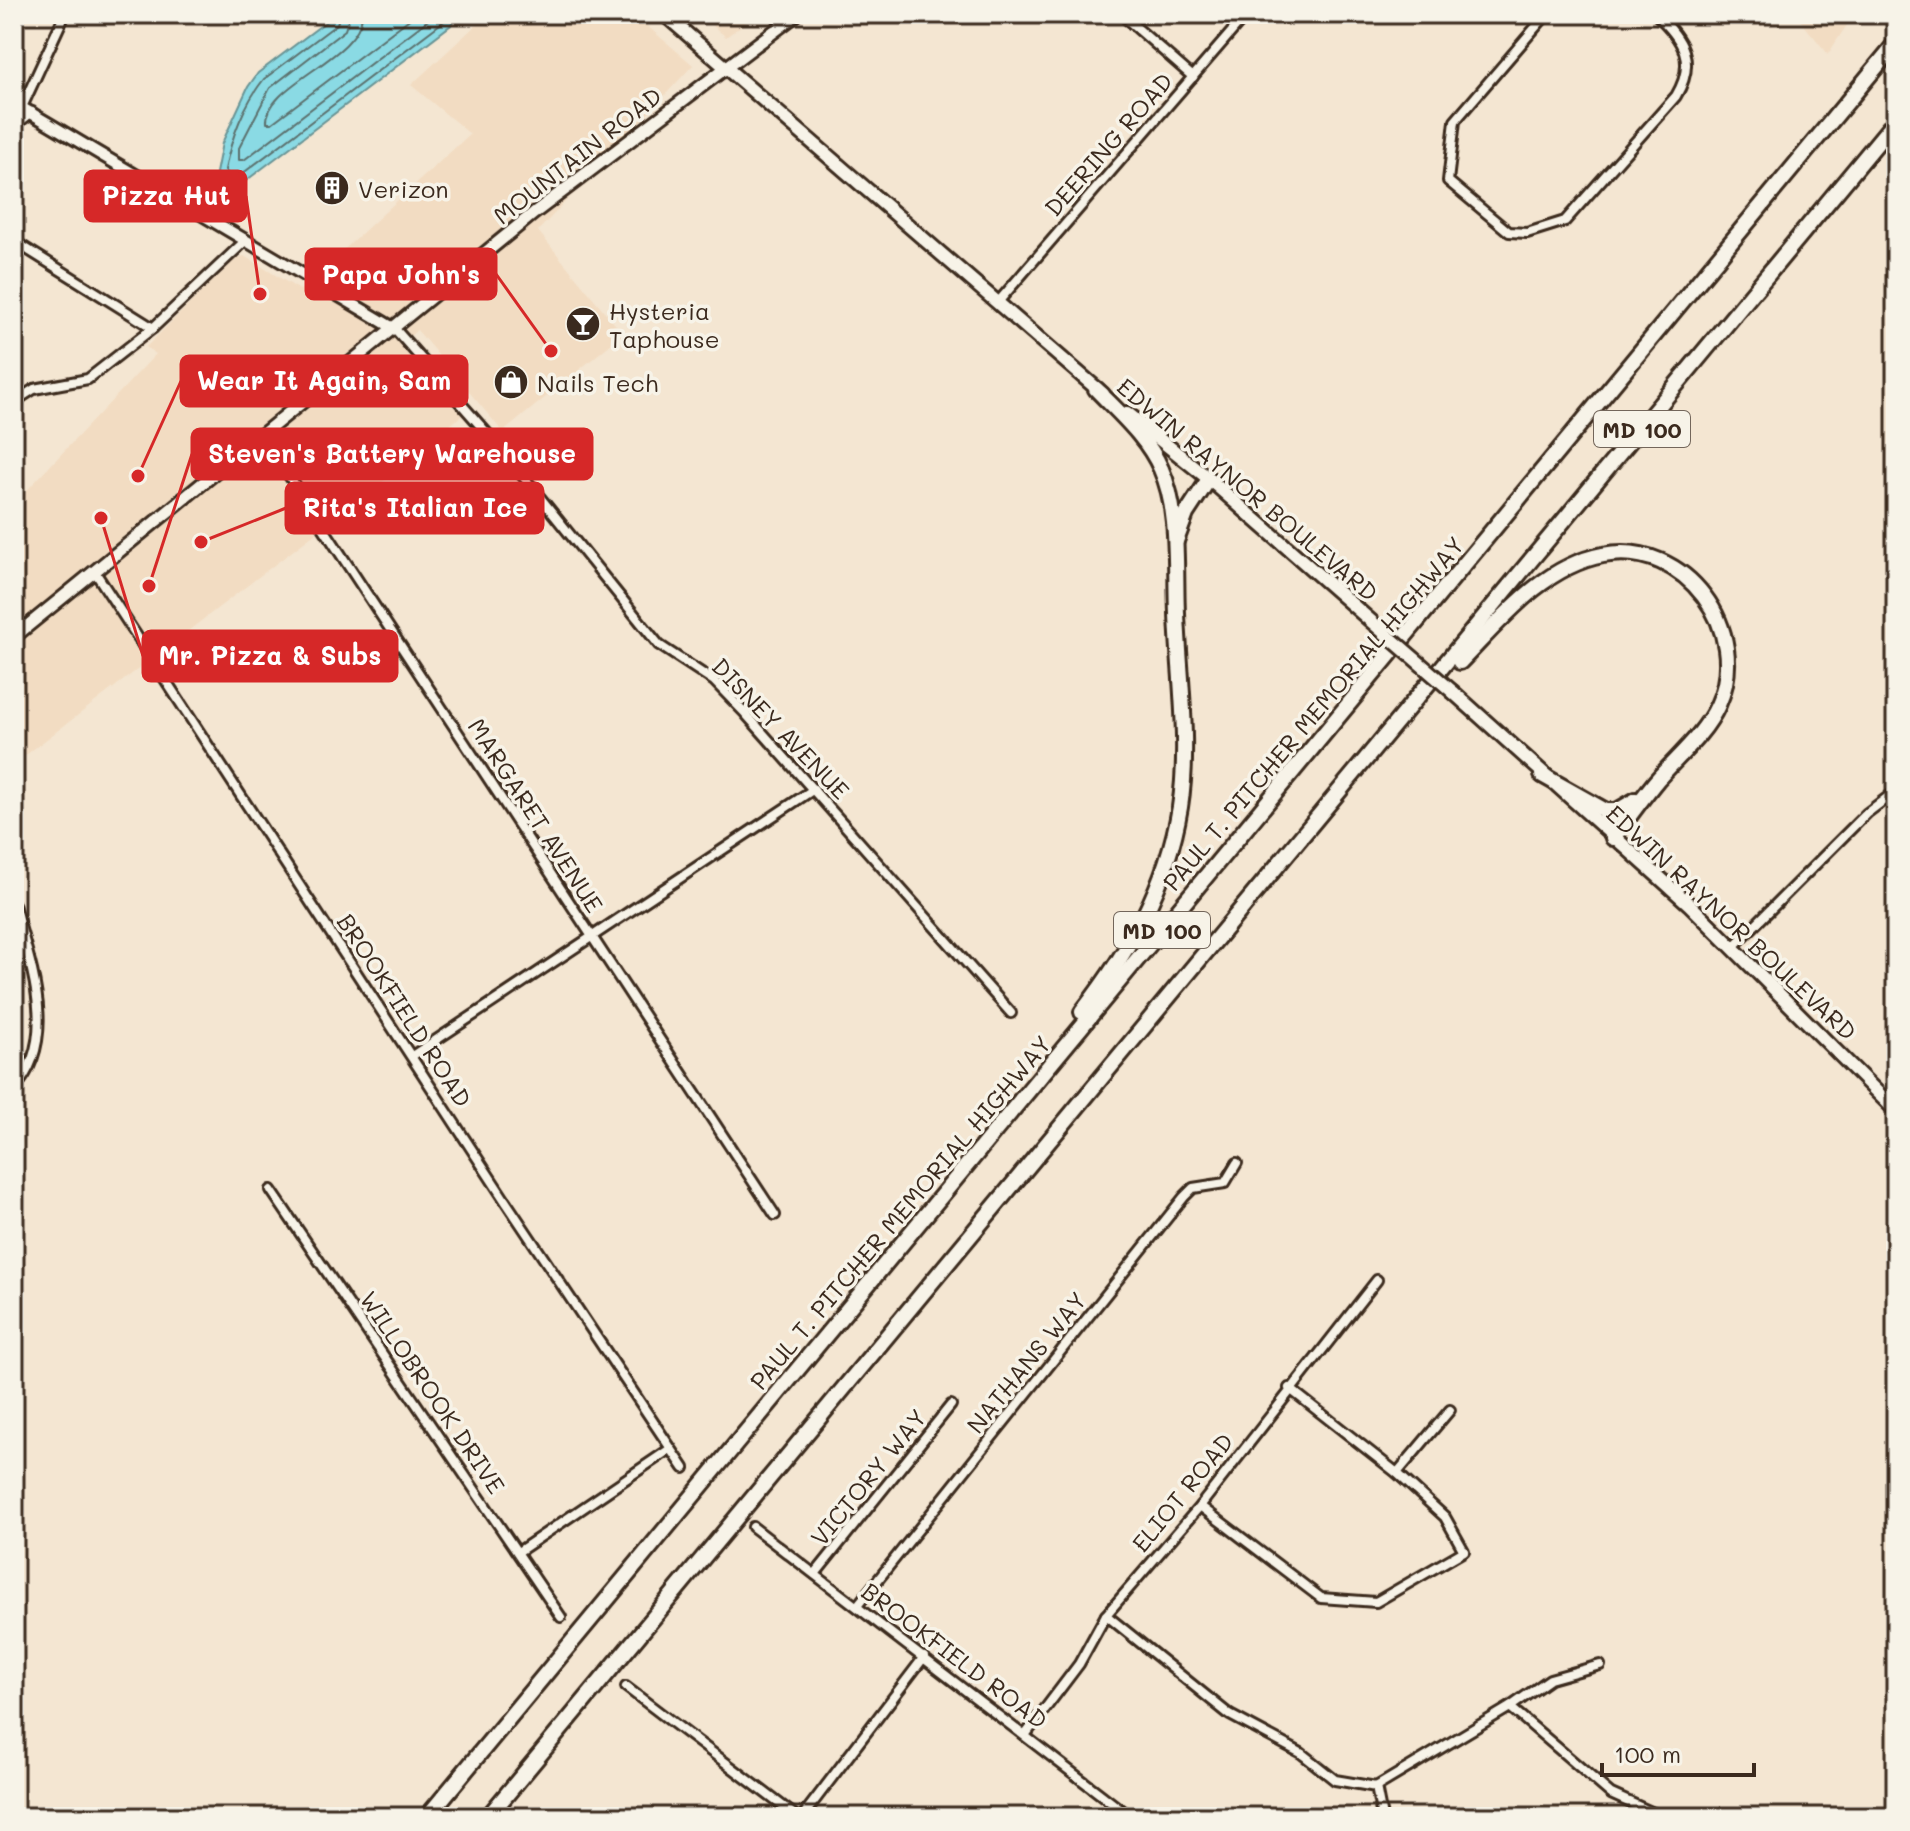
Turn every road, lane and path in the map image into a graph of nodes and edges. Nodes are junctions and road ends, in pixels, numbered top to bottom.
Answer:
1 (65, 14) edge
2 (664, 14) edge
3 (797, 14) edge
4 (1121, 14) edge
5 (1247, 14) edge
6 (1547, 14) edge
7 (1656, 14) edge
8 (1896, 43) edge
9 (725, 69) junction
10 (1193, 77) junction
11 (23, 108) edge
12 (1896, 120) edge
13 (14, 126) edge
14 (14, 241) edge
15 (244, 242) junction
16 (999, 301) junction
17 (153, 328) junction
18 (395, 329) junction
19 (1096, 389) junction
20 (14, 402) edge
21 (263, 436) junction
22 (1209, 479) junction
23 (1174, 549) junction
24 (95, 572) junction
25 (14, 637) edge
26 (1387, 737) junction
27 (1542, 775) junction
28 (1657, 780) junction
29 (814, 789) junction
30 (1896, 791) edge
31 (1613, 838) junction
32 (14, 904) edge
33 (591, 935) junction
34 (18, 941) edge
35 (1733, 947) junction
36 (1011, 1013) dead end
37 (412, 1056) junction
38 (14, 1089) edge
39 (1896, 1111) edge
40 (1237, 1163) dead end
41 (271, 1190) dead end
42 (775, 1215) dead end
43 (1377, 1280) dead end
44 (864, 1289) junction
45 (1289, 1388) junction
46 (951, 1405) dead end
47 (1450, 1410) dead end
48 (670, 1449) junction
49 (684, 1468) dead end
50 (1397, 1473) junction
51 (1200, 1506) junction
52 (753, 1527) dead end
53 (518, 1552) junction
54 (815, 1574) junction
55 (857, 1606) junction
56 (1106, 1615) junction
57 (561, 1617) dead end
58 (924, 1657) junction
59 (1600, 1665) dead end
60 (626, 1687) dead end
61 (1510, 1707) junction
62 (1026, 1734) junction
63 (1376, 1787) junction
64 (427, 1817) edge
65 (488, 1817) edge
66 (800, 1817) edge
67 (1130, 1817) edge
68 (1382, 1817) edge
69 (1662, 1817) edge

1 - 11 street
2 - 9 main road, EDWIN RAYNOR BOULEVARD
3 - 9 main road, MOUNTAIN ROAD
4 - 10 street
5 - 10 street, DEERING ROAD
6 - 7 street
8 - 44 highway, PAUL T. PITCHER MEMORIAL HIGHWAY / MD 100
9 - 16 main road, EDWIN RAYNOR BOULEVARD
9 - 18 main road, MOUNTAIN ROAD
10 - 16 street, DEERING ROAD
11 - 13 street
11 - 15 street
12 - 26 highway, MD 100
14 - 17 street
15 - 17 street
15 - 18 street
16 - 19 main road, EDWIN RAYNOR BOULEVARD
17 - 20 street
18 - 21 main road, MOUNTAIN ROAD
18 - 29 street, DISNEY AVENUE
19 - 22 main road, EDWIN RAYNOR BOULEVARD
19 - 23 highway
21 - 24 main road, MOUNTAIN ROAD
21 - 33 street, MARGARET AVENUE
22 - 23 highway
22 - 27 main road, EDWIN RAYNOR BOULEVARD, bridge
23 - 44 highway
24 - 25 main road, MOUNTAIN ROAD
24 - 37 street, BROOKFIELD ROAD
26 - 28 highway
26 - 65 highway, MD 100
27 - 28 highway
27 - 31 main road, EDWIN RAYNOR BOULEVARD
28 - 31 highway
29 - 33 street
29 - 36 street, DISNEY AVENUE
30 - 35 street
31 - 35 main road, EDWIN RAYNOR BOULEVARD
32 - 34 street
33 - 37 street
33 - 42 street, MARGARET AVENUE
34 - 38 street
35 - 39 main road, EDWIN RAYNOR BOULEVARD
37 - 48 street, BROOKFIELD ROAD
40 - 55 street, NATHANS WAY
41 - 53 street, WILLOBROOK DRIVE
43 - 45 street, ELIOT ROAD
44 - 64 highway, PAUL T. PITCHER MEMORIAL HIGHWAY / MD 100
45 - 50 street
45 - 51 street, ELIOT ROAD
46 - 54 street, VICTORY WAY
47 - 50 street
48 - 49 street, BROOKFIELD ROAD
48 - 53 street
50 - 51 street
51 - 56 street, ELIOT ROAD
52 - 54 street, BROOKFIELD ROAD
53 - 57 street, WILLOBROOK DRIVE
54 - 55 street, BROOKFIELD ROAD
55 - 58 street, BROOKFIELD ROAD
56 - 62 street, ELIOT ROAD
56 - 63 street
58 - 62 street, BROOKFIELD ROAD
58 - 66 street
59 - 61 street
60 - 66 street
61 - 63 street
61 - 69 street
62 - 67 street, BROOKFIELD ROAD
63 - 68 street

